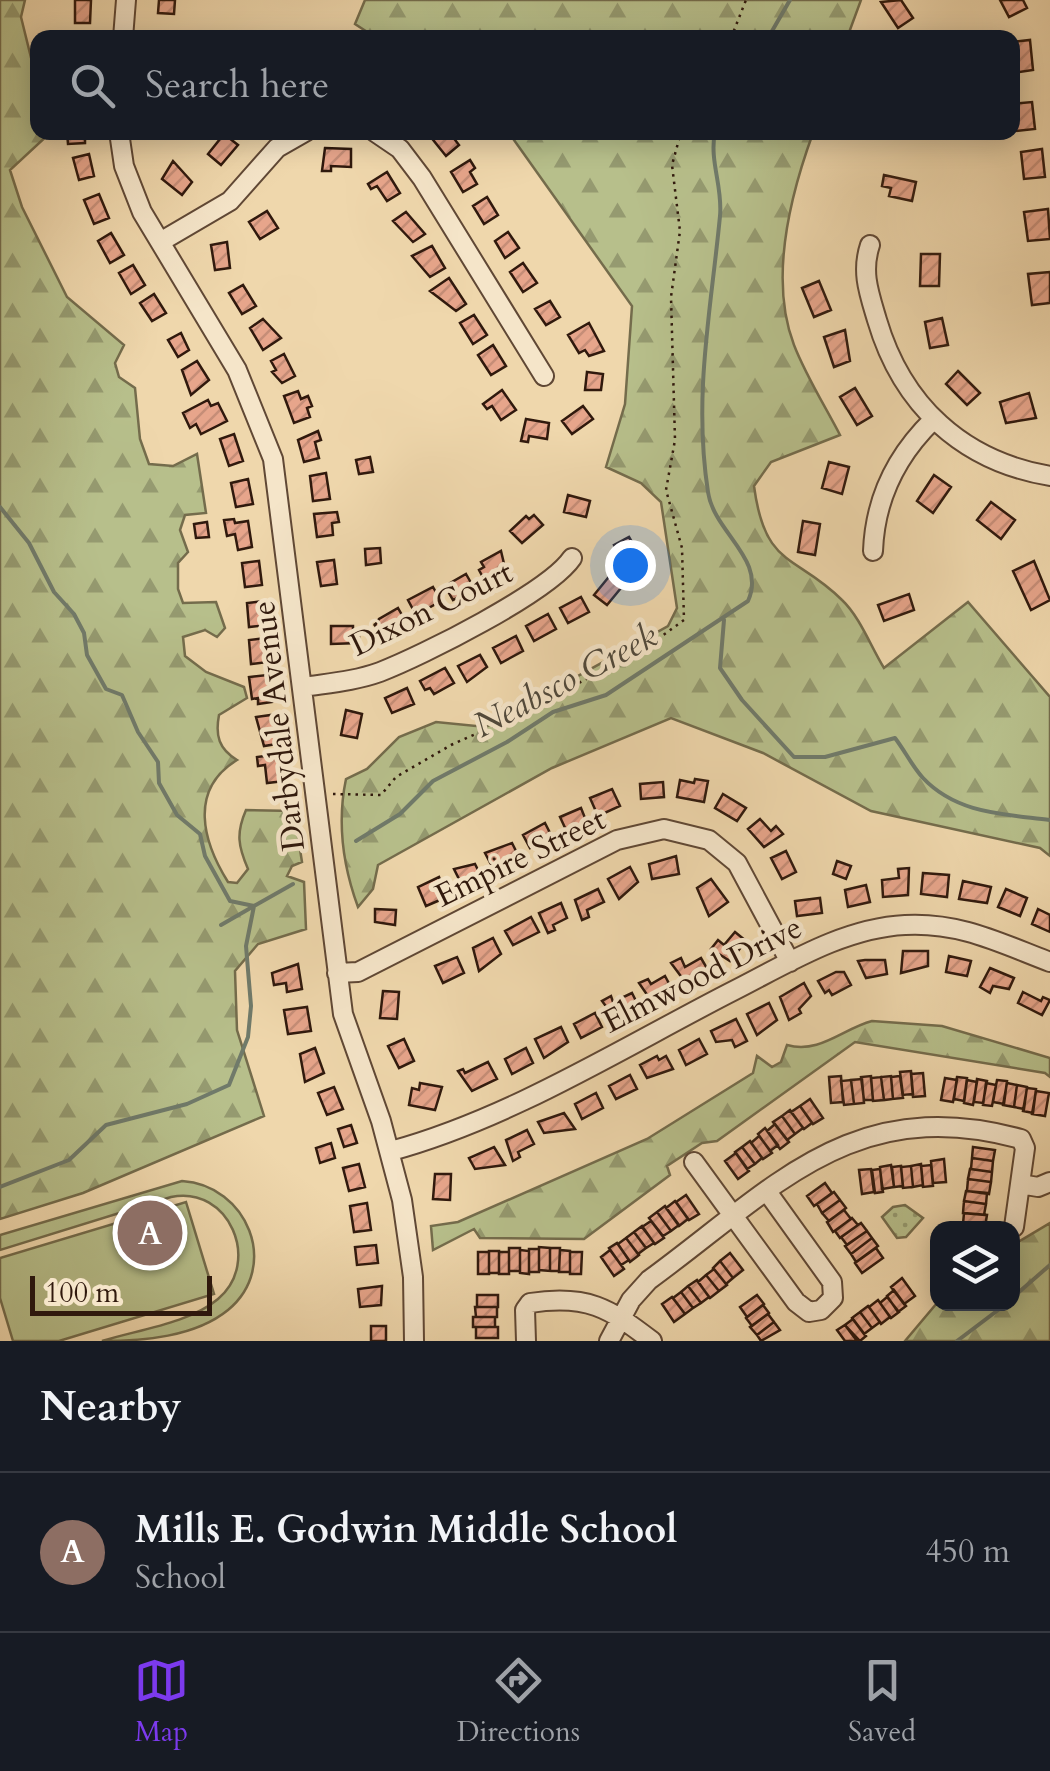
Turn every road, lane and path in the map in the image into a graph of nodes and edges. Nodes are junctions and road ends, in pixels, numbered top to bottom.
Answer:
1 (126, 0) edge
2 (746, 0) edge
3 (124, 30) edge
4 (735, 30) edge
5 (121, 140) edge
6 (291, 140) edge
7 (387, 140) edge
8 (678, 140) edge
9 (160, 242) junction
10 (870, 245) dead end
11 (544, 376) dead end
12 (933, 420) junction
13 (1050, 476) edge
14 (872, 551) dead end
15 (572, 558) dead end
16 (304, 687) junction
17 (316, 795) junction
18 (790, 962) junction
19 (1050, 962) edge
20 (337, 973) junction
21 (390, 1151) junction
22 (694, 1162) dead end
23 (1050, 1182) edge
24 (1020, 1184) junction
25 (768, 1193) junction
26 (735, 1218) junction
27 (1015, 1221) edge
28 (620, 1316) junction
29 (414, 1341) edge
30 (526, 1341) edge
31 (609, 1341) edge
32 (652, 1341) edge

1 - 3 street
2 - 4 path
5 - 9 street, Darbydale Avenue
6 - 9 street
7 - 11 street
8 - 17 path
9 - 16 street, Darbydale Avenue
10 - 12 street
12 - 13 street
12 - 14 street
15 - 16 street, Dixon Court
16 - 17 street, Darbydale Avenue
17 - 20 street, Darbydale Avenue
18 - 19 street, Elmwood Drive
18 - 20 street, Empire Street
18 - 21 street, Elmwood Drive
20 - 21 street, Darbydale Avenue
21 - 29 street, Darbydale Avenue
22 - 26 street
23 - 24 street
24 - 25 street
24 - 27 street
25 - 26 street
25 - 26 street
26 - 28 street
28 - 30 street
28 - 31 street
28 - 32 street

